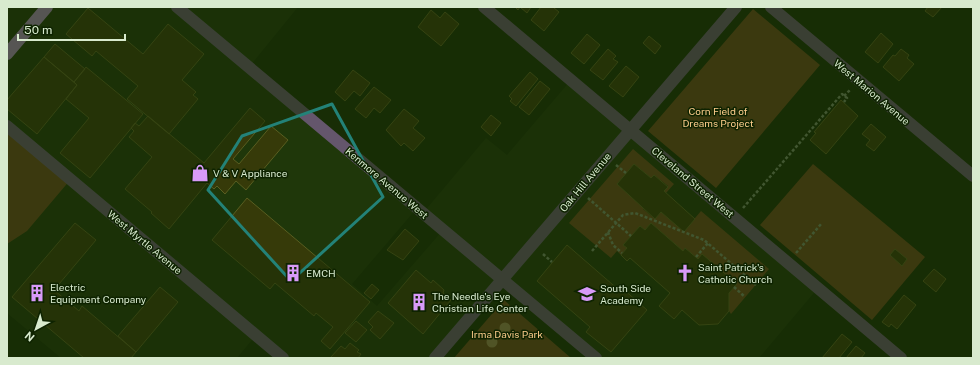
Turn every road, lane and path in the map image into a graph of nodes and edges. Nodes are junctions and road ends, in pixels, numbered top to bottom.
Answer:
1 (48, 7) edge
2 (177, 7) edge
3 (484, 7) edge
4 (736, 7) edge
5 (771, 7) edge
6 (7, 54) edge
7 (850, 90) dead end
8 (844, 96) junction
9 (844, 102) dead end
10 (7, 126) edge
11 (630, 130) junction
12 (973, 176) edge
13 (579, 190) junction
14 (742, 209) dead end
15 (616, 223) junction
16 (822, 224) dead end
17 (608, 232) junction
18 (631, 236) dead end
19 (708, 243) junction
20 (592, 251) dead end
21 (622, 253) dead end
22 (543, 254) dead end
23 (696, 257) dead end
24 (552, 262) dead end
25 (788, 262) junction
26 (502, 279) junction
27 (756, 285) dead end
28 (734, 287) dead end
29 (745, 297) dead end
30 (283, 358) edge
31 (435, 358) edge
32 (596, 358) edge
33 (902, 358) edge

1 - 6 main road
2 - 26 street, Kenmore Avenue West
3 - 11 street, Cleveland Street West
4 - 11 street, Oak Hill Avenue
5 - 12 street, West Marion Avenue
7 - 8 path
8 - 9 path
8 - 14 path
10 - 30 street, West Myrtle Avenue
11 - 13 street, Oak Hill Avenue
11 - 25 street, Cleveland Street West
13 - 15 path
13 - 26 street, Oak Hill Avenue
15 - 17 path
15 - 18 path
15 - 19 path
16 - 25 path
17 - 20 path
17 - 21 path
19 - 23 path
19 - 27 path
22 - 24 path
25 - 33 street, Cleveland Street West
26 - 31 street, Oak Hill Avenue
26 - 32 street, Kenmore Avenue West
28 - 29 path

